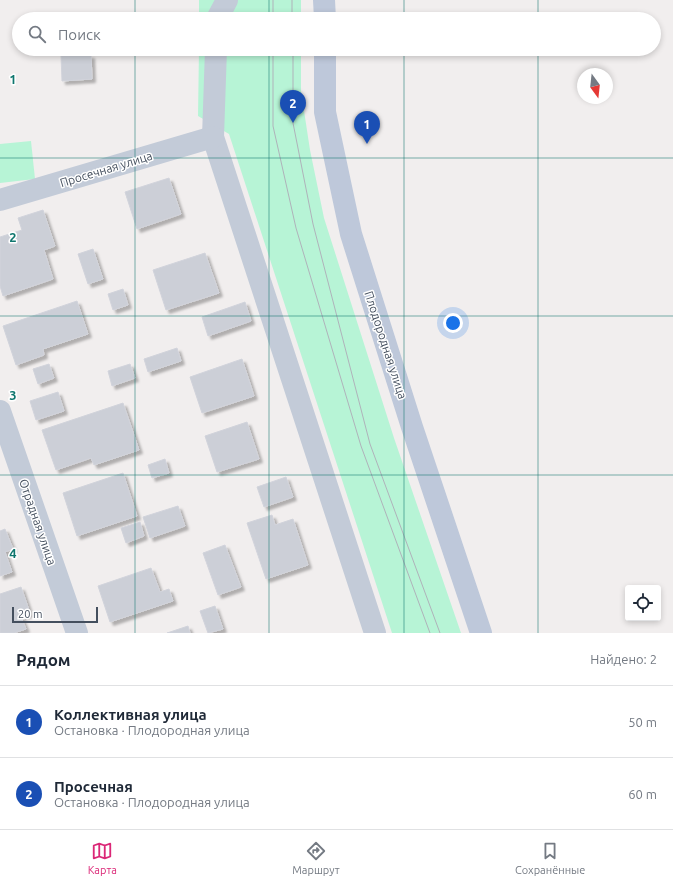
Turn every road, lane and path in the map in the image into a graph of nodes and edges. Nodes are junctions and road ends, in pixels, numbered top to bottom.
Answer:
1 (227, 0) edge
2 (324, 0) edge
3 (221, 12) edge
4 (325, 12) edge
5 (216, 56) edge
6 (325, 56) edge
7 (213, 137) junction
8 (0, 200) edge
9 (0, 411) edge
10 (77, 633) edge
11 (375, 633) edge
12 (481, 633) edge

1 - 3 street
2 - 4 main road
5 - 7 street
6 - 12 main road, Плодородная улица
7 - 8 street, Просечная улица
7 - 11 street
9 - 10 street, Отрадная улица

